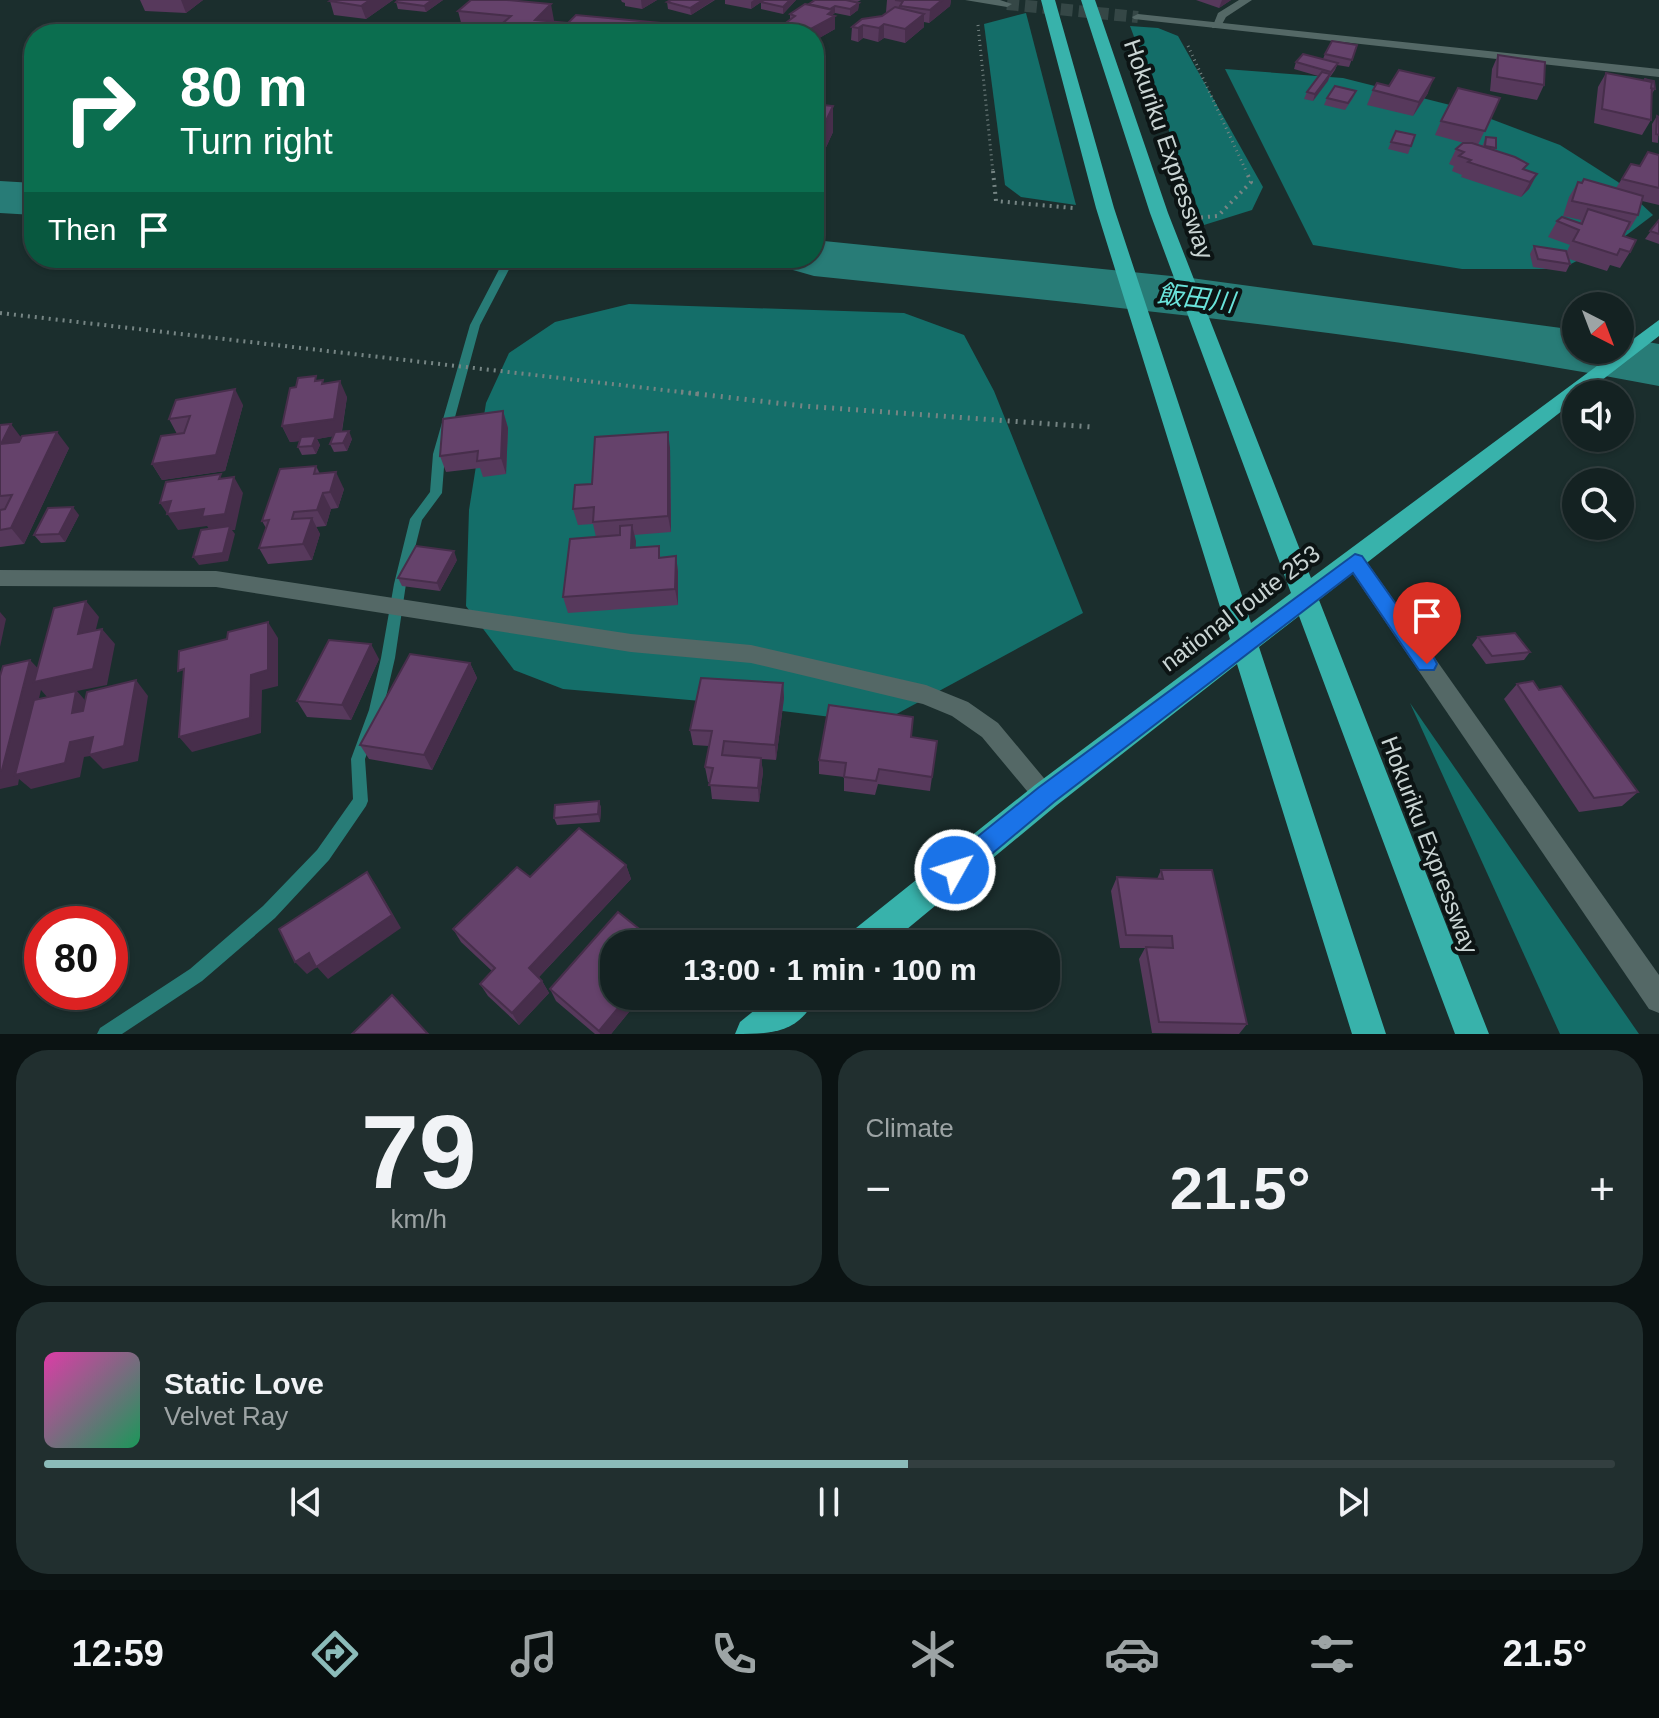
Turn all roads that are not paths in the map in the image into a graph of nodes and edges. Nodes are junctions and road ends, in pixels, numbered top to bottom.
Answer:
1 (970, 0) edge
2 (1048, 0) edge
3 (1088, 0) edge
4 (1247, 0) edge
5 (1007, 4) dead end
6 (1138, 17) tunnel mouth
7 (1216, 26) junction
8 (1659, 73) edge
9 (1659, 326) edge
10 (1355, 561) junction
11 (0, 578) edge
12 (1046, 795) junction
13 (880, 930) edge
14 (1659, 999) edge
15 (782, 1010) edge
16 (752, 1034) edge
17 (1369, 1034) edge
18 (1472, 1034) edge

1 - 5 street
2 - 17 highway
3 - 18 highway, Hokuriku Expressway
4 - 7 street
6 - 7 street
7 - 8 street
9 - 10 highway, national route 253
10 - 12 highway, national route 253
10 - 14 street
11 - 12 street
12 - 13 highway, national route 253
15 - 16 highway

